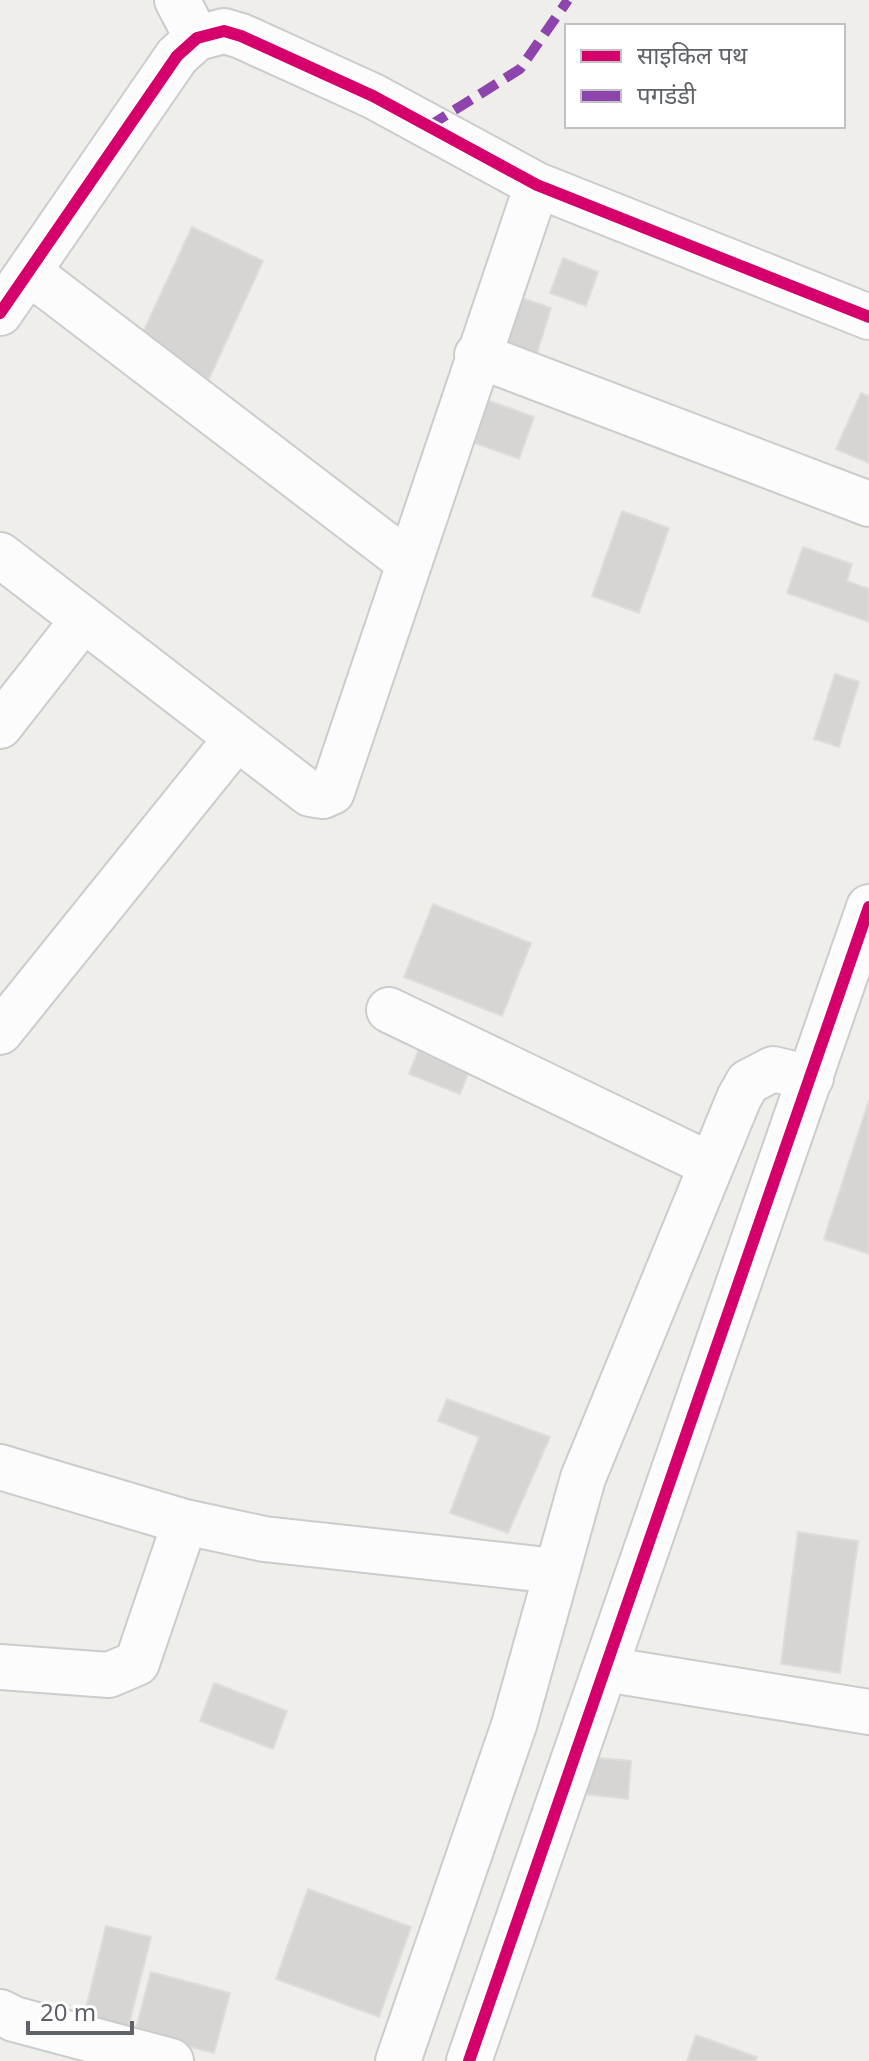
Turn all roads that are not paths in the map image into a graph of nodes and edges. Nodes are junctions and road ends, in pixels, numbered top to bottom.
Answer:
1 (177, 0) edge
2 (197, 38) junction
3 (537, 185) junction
4 (30, 273) junction
5 (0, 313) edge
6 (869, 317) edge
7 (477, 355) junction
8 (869, 504) edge
9 (0, 555) edge
10 (408, 562) junction
11 (83, 620) junction
12 (0, 726) edge
13 (236, 739) junction
14 (869, 907) edge
15 (389, 1010) dead end
16 (4, 1018) edge
17 (811, 1078) junction
18 (711, 1165) junction
19 (0, 1467) edge
20 (185, 1522) junction
21 (556, 1571) junction
22 (0, 1667) edge
23 (605, 1669) junction
24 (869, 1712) edge
25 (0, 2012) edge
26 (171, 2061) edge
27 (398, 2061) edge
28 (469, 2061) edge

1 - 2 street
2 - 3 street
2 - 4 street
3 - 6 street
3 - 7 street
4 - 5 street
4 - 10 street
7 - 8 street
7 - 10 street
9 - 11 street
10 - 13 street
11 - 12 street
11 - 13 street
13 - 16 street
14 - 17 street
15 - 18 street
17 - 18 street
17 - 23 street
18 - 21 street
19 - 20 street
20 - 21 street
20 - 22 street
21 - 27 street
23 - 24 street
23 - 28 street
25 - 26 street

